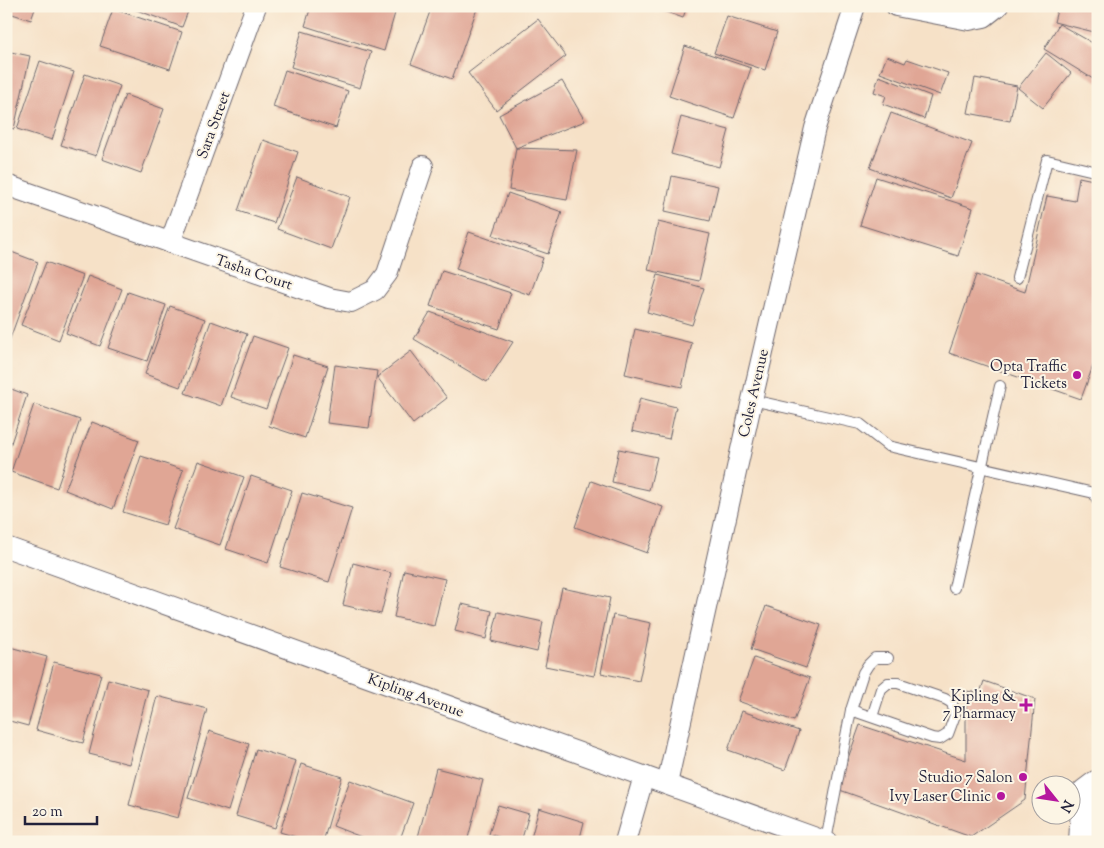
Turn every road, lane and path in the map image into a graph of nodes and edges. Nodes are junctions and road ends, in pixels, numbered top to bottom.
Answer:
1 (256, 6) edge
2 (855, 6) edge
3 (896, 6) edge
4 (998, 6) edge
5 (423, 166) dead end
6 (1098, 172) edge
7 (6, 185) edge
8 (170, 243) junction
9 (1017, 278) dead end
10 (1000, 386) dead end
11 (752, 400) junction
12 (981, 469) junction
13 (1096, 495) edge
14 (6, 547) edge
15 (954, 588) dead end
16 (888, 658) dead end
17 (851, 710) junction
18 (872, 717) junction
19 (644, 776) junction
20 (667, 784) junction
21 (1098, 784) edge
22 (625, 842) edge
23 (826, 842) edge
24 (1083, 842) edge

1 - 8 street, Sara Street
2 - 11 street, Coles Avenue
3 - 4 street
5 - 8 street, Tasha Court
6 - 9 lane
7 - 8 street, Tasha Court
10 - 12 lane
11 - 12 lane
11 - 20 street, Coles Avenue
12 - 13 lane
12 - 15 lane
14 - 19 street, Kipling Avenue
16 - 17 lane
17 - 18 lane
17 - 23 lane
18 - 18 lane
19 - 20 street, Kipling Avenue
19 - 22 street
20 - 23 street, Kipling Avenue
21 - 24 main road

